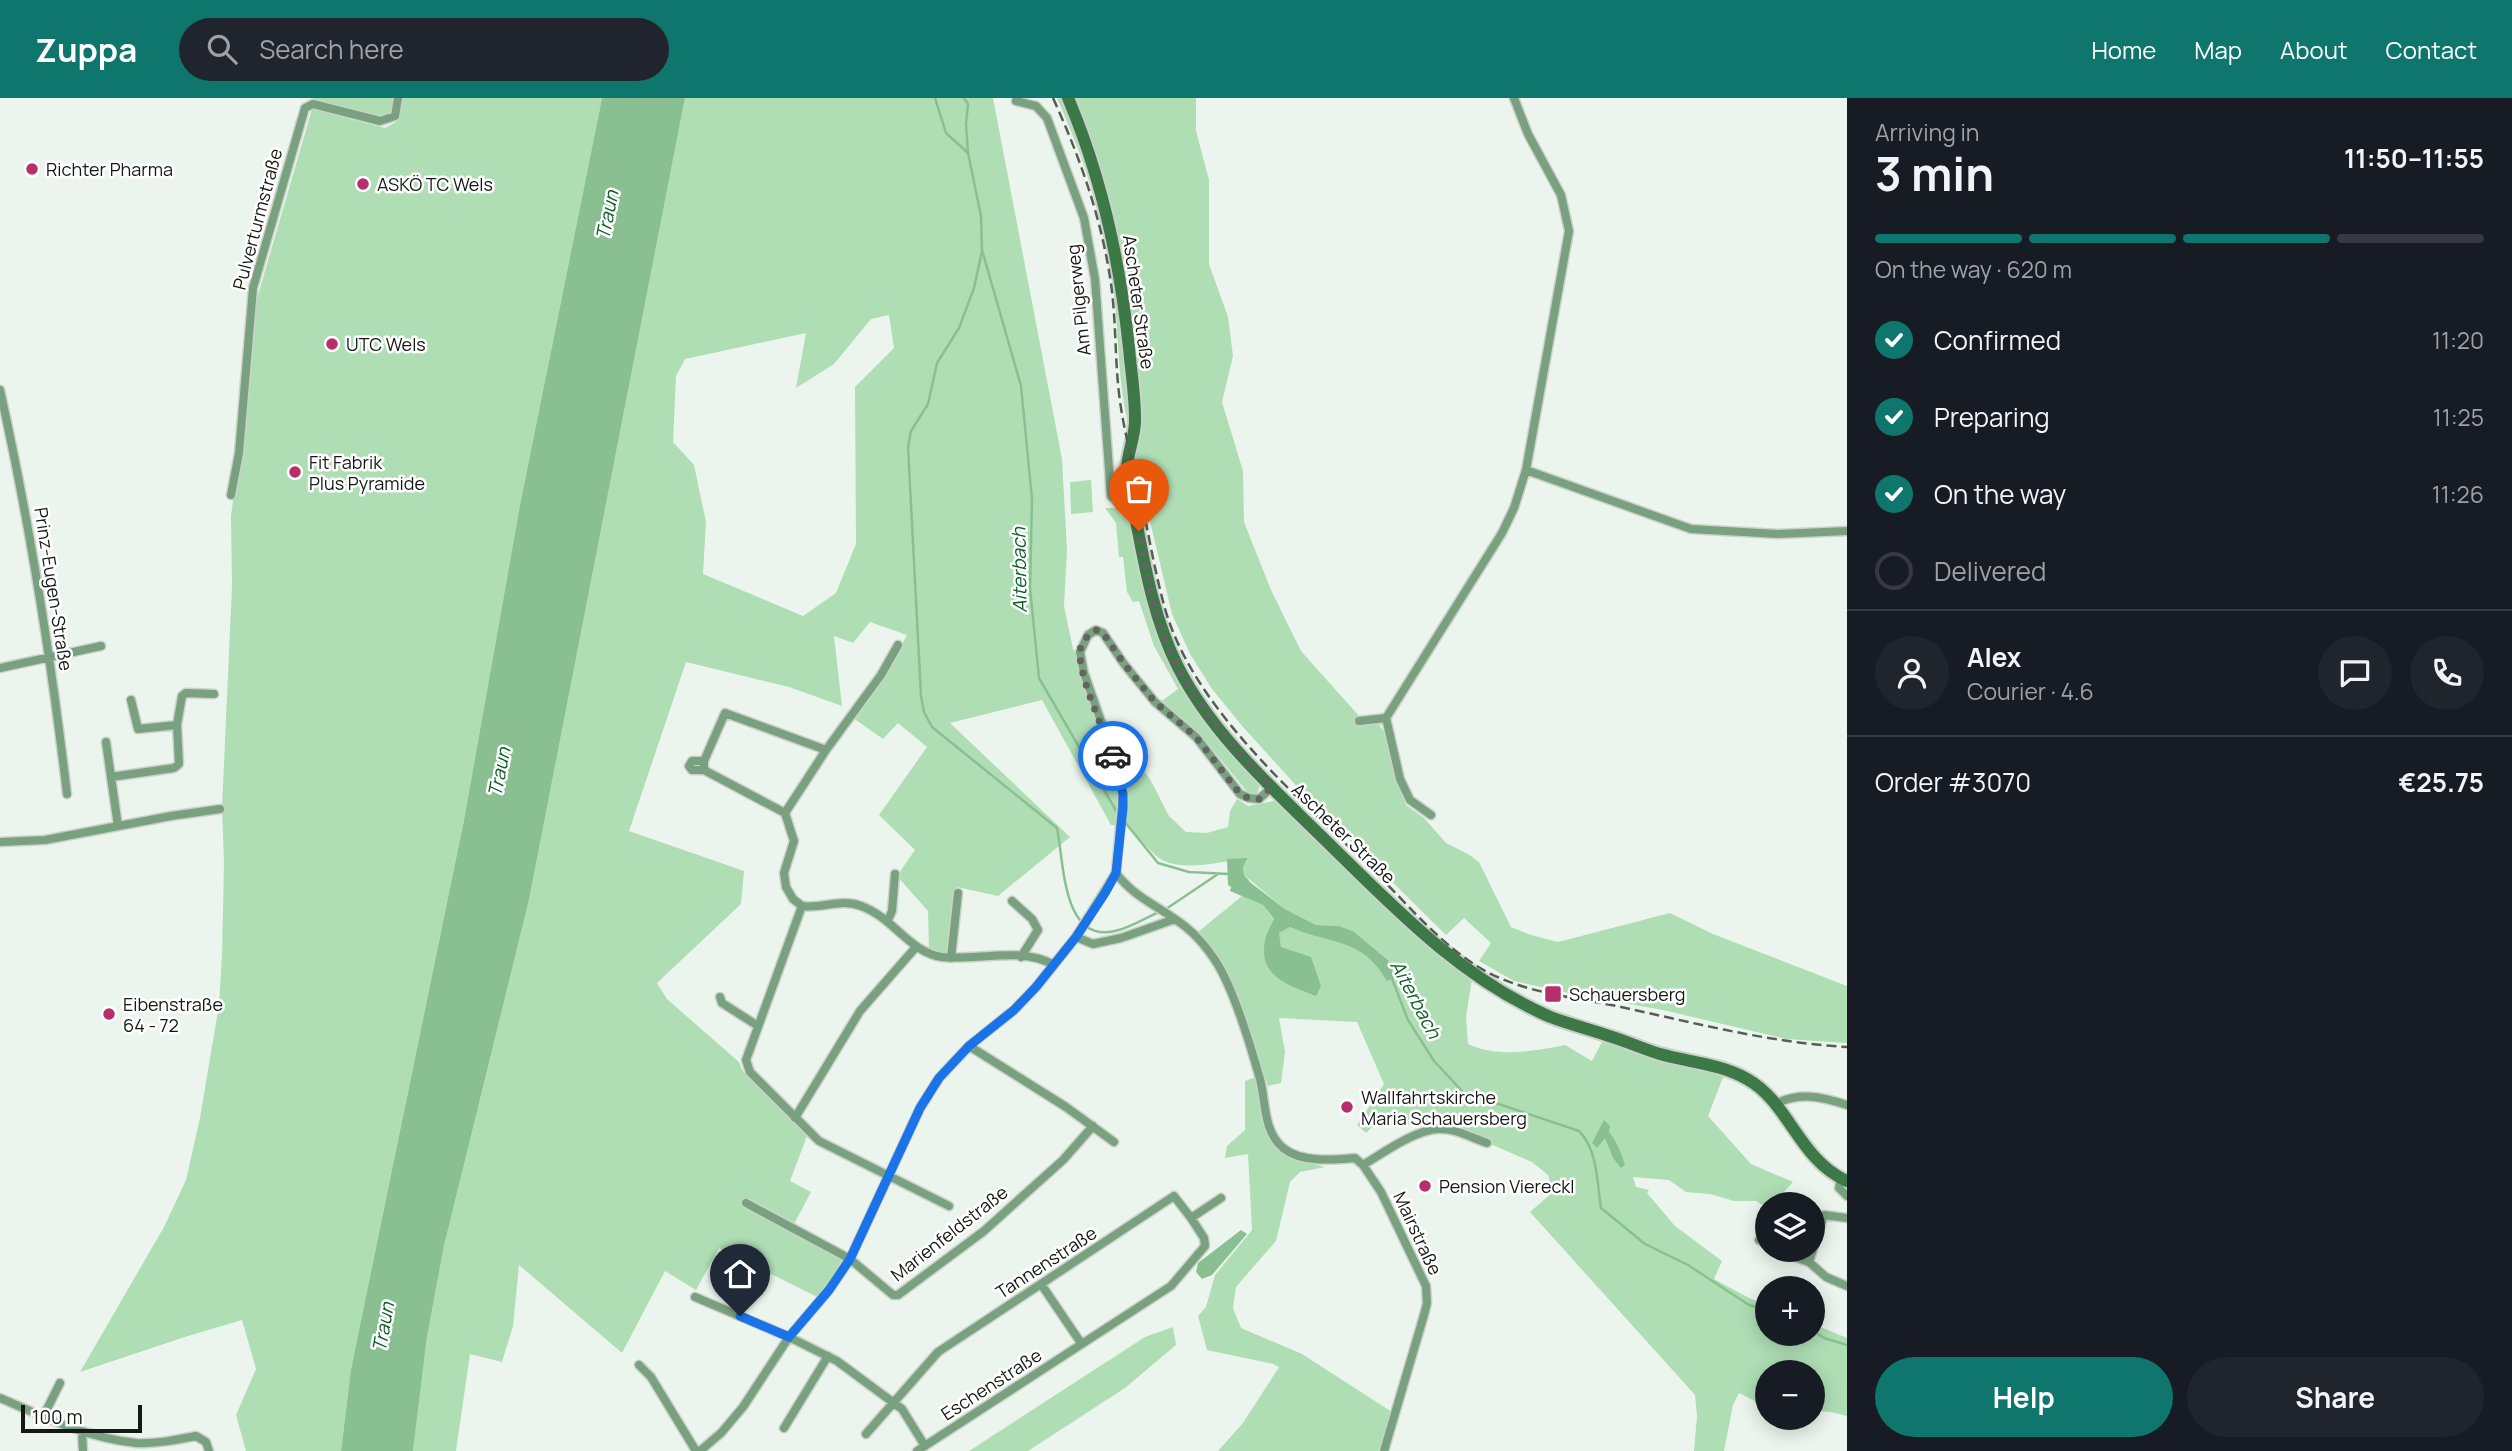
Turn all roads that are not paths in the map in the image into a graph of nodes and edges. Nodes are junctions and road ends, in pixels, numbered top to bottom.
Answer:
1 (398, 98) edge
2 (1068, 98) edge
3 (1514, 98) edge
4 (306, 101) edge
5 (1017, 101) dead end
6 (0, 390) edge
7 (1526, 470) junction
8 (231, 495) dead end
9 (1133, 505) junction
10 (1847, 531) edge
11 (898, 645) dead end
12 (100, 646) dead end
13 (50, 656) junction
14 (0, 668) edge
15 (214, 694) dead end
16 (131, 700) dead end
17 (1387, 716) junction
18 (1359, 721) dead end
19 (177, 726) junction
20 (106, 742) dead end
21 (826, 750) junction
22 (111, 777) junction
23 (1272, 787) junction
24 (67, 794) dead end
25 (220, 809) dead end
26 (785, 813) junction
27 (1431, 815) dead end
28 (118, 826) junction
29 (0, 842) edge
30 (1116, 873) junction
31 (895, 874) dead end
32 (958, 893) dead end
33 (1012, 901) dead end
34 (802, 906) junction
35 (1172, 917) junction
36 (888, 920) junction
37 (1078, 935) junction
38 (916, 947) junction
39 (1021, 957) junction
40 (951, 958) junction
41 (1054, 965) junction
42 (720, 998) dead end
43 (758, 1026) junction
44 (969, 1046) junction
45 (1774, 1105) junction
46 (1847, 1105) edge
47 (795, 1118) junction
48 (1093, 1126) junction
49 (1114, 1142) dead end
50 (1486, 1143) dead end
51 (1363, 1165) junction
52 (890, 1177) junction
53 (1844, 1180) edge
54 (1847, 1196) edge
55 (1221, 1198) dead end
56 (746, 1203) dead end
57 (949, 1206) dead end
58 (1825, 1215) edge
59 (1191, 1218) junction
60 (1847, 1218) edge
61 (850, 1259) junction
62 (1809, 1262) edge
63 (1041, 1284) junction
64 (1847, 1286) edge
65 (695, 1297) dead end
66 (789, 1337) junction
67 (1081, 1343) junction
68 (828, 1356) junction
69 (639, 1365) dead end
70 (60, 1383) dead end
71 (0, 1398) edge
72 (895, 1404) junction
73 (43, 1417) junction
74 (784, 1428) dead end
75 (82, 1432) junction
76 (866, 1434) dead end
77 (137, 1447) edge
78 (921, 1449) edge
79 (701, 1450) edge
80 (83, 1451) edge
81 (209, 1451) edge
82 (1384, 1451) edge

1 - 4 street, Pulverturmstraße
2 - 9 main road, Ascheter Straße
3 - 7 street
4 - 8 street, Pulverturmstraße
5 - 9 street, Am Pilgerweg
6 - 13 street, Prinz-Eugen-Straße
7 - 10 street
7 - 17 street
9 - 23 main road, Ascheter Straße
11 - 21 street
12 - 13 street
13 - 14 street
13 - 24 street, Prinz-Eugen-Straße
15 - 19 street
16 - 19 street
17 - 18 street
17 - 27 street
19 - 22 street
20 - 22 street
21 - 26 street
21 - 26 street
22 - 28 street
23 - 30 street
23 - 45 main road, Ascheter Straße
25 - 28 street
26 - 34 street
28 - 29 street
30 - 35 street
30 - 37 street
31 - 36 street
32 - 40 street
33 - 39 street
34 - 36 street
34 - 43 street
35 - 37 street
35 - 51 street, Mairstraße
36 - 38 street
37 - 41 street
38 - 40 street
38 - 47 street
39 - 40 street
39 - 41 street
41 - 44 street
42 - 43 street
43 - 47 street
44 - 48 street
44 - 52 street
45 - 46 street
45 - 53 main road, Ascheter Straße
47 - 52 street
48 - 49 street
48 - 61 street, Marienfeldstraße
50 - 51 street
51 - 82 street, Mairstraße
52 - 57 street
52 - 61 street
53 - 54 street
55 - 59 street
56 - 61 street
58 - 60 street
59 - 63 street, Tannenstraße
59 - 67 street, Eschenstraße
61 - 66 street
62 - 64 street
63 - 67 street
63 - 72 street, Tannenstraße
65 - 66 street
66 - 68 street
66 - 79 street
67 - 78 street, Eschenstraße
68 - 72 street
68 - 74 street
69 - 79 street
70 - 73 street
71 - 73 street
72 - 76 street, Tannenstraße
72 - 78 street
73 - 75 street
75 - 77 street
75 - 80 street
77 - 81 street

